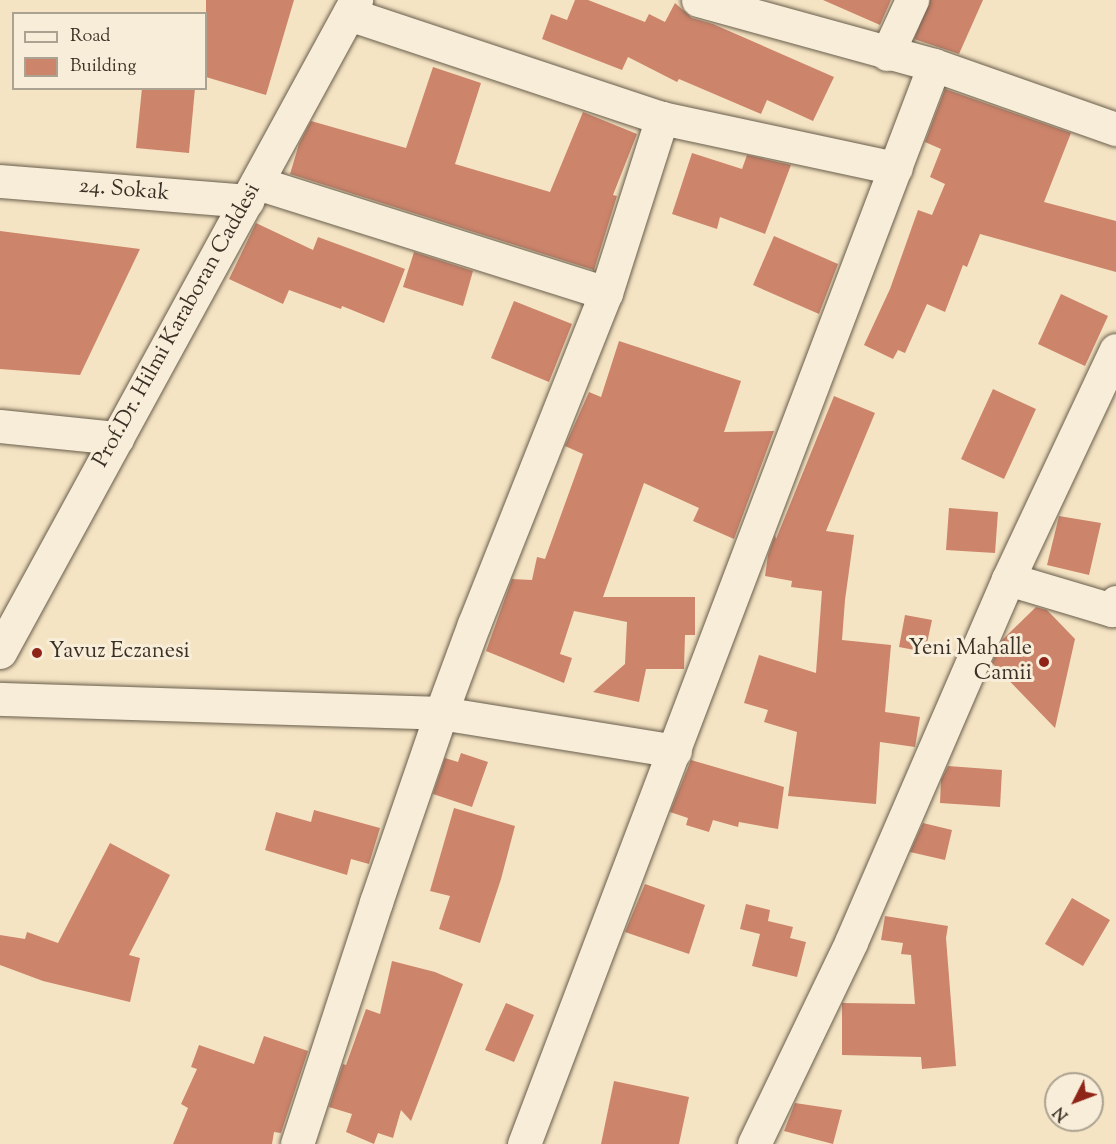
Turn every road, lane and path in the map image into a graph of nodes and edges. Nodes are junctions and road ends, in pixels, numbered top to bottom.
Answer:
1 (698, 0) edge
2 (912, 0) edge
3 (353, 7) edge
4 (887, 54) junction
5 (934, 65) junction
6 (662, 118) junction
7 (1116, 129) edge
8 (896, 168) junction
9 (0, 181) edge
10 (252, 192) junction
11 (606, 293) junction
12 (1116, 350) edge
13 (0, 426) edge
14 (117, 438) junction
15 (1008, 579) junction
16 (1116, 602) edge
17 (0, 652) edge
18 (0, 699) edge
19 (441, 713) junction
20 (675, 751) junction
21 (297, 1144) edge
22 (524, 1144) edge
23 (754, 1144) edge

1 - 4 street
2 - 4 street
3 - 6 street
3 - 10 street, Prof.Dr. Hilmi Karaboran Caddesi
4 - 5 street
5 - 7 street
5 - 8 street
6 - 8 street
6 - 11 street
8 - 20 street
9 - 10 street, 24. Sokak
10 - 11 street, 24. Sokak
10 - 14 street, Prof.Dr. Hilmi Karaboran Caddesi
11 - 19 street
12 - 15 street
13 - 14 street
14 - 17 street, Prof.Dr. Hilmi Karaboran Caddesi
15 - 16 street
15 - 23 street
18 - 19 street
19 - 20 street
19 - 21 street
20 - 22 street

